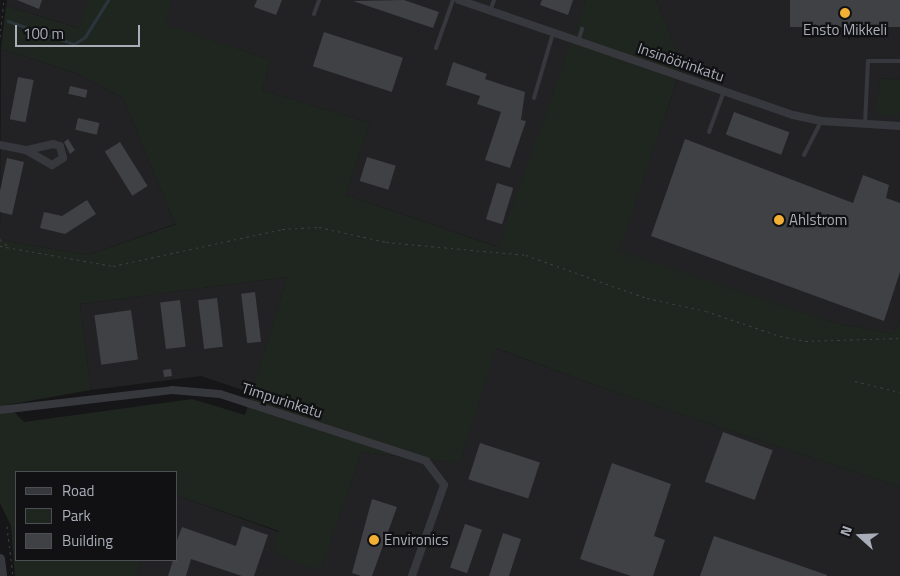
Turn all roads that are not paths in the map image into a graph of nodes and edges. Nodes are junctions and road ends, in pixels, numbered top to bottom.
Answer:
1 (319, 0) edge
2 (453, 0) edge
3 (459, 0) edge
4 (494, 0) edge
5 (490, 11) junction
6 (314, 14) dead end
7 (582, 29) dead end
8 (553, 33) junction
9 (578, 42) junction
10 (436, 48) dead end
11 (900, 61) edge
12 (724, 92) junction
13 (534, 98) dead end
14 (821, 122) junction
15 (865, 124) junction
16 (900, 126) edge
17 (710, 132) dead end
18 (0, 145) edge
19 (26, 150) dead end
20 (804, 155) dead end
21 (0, 410) edge
22 (0, 559) edge
23 (2, 576) edge
24 (412, 576) edge

1 - 6 lane
2 - 10 lane
3 - 5 street, Insinöörinkatu
4 - 5 lane
5 - 8 street, Insinöörinkatu
7 - 9 lane
8 - 9 street, Insinöörinkatu
8 - 13 lane
9 - 12 street, Insinöörinkatu
11 - 15 lane
12 - 14 street, Insinöörinkatu
12 - 17 lane
14 - 15 street, Insinöörinkatu
14 - 20 lane
15 - 16 street, Insinöörinkatu
18 - 19 street
21 - 24 street, Timpurinkatu
22 - 23 street

